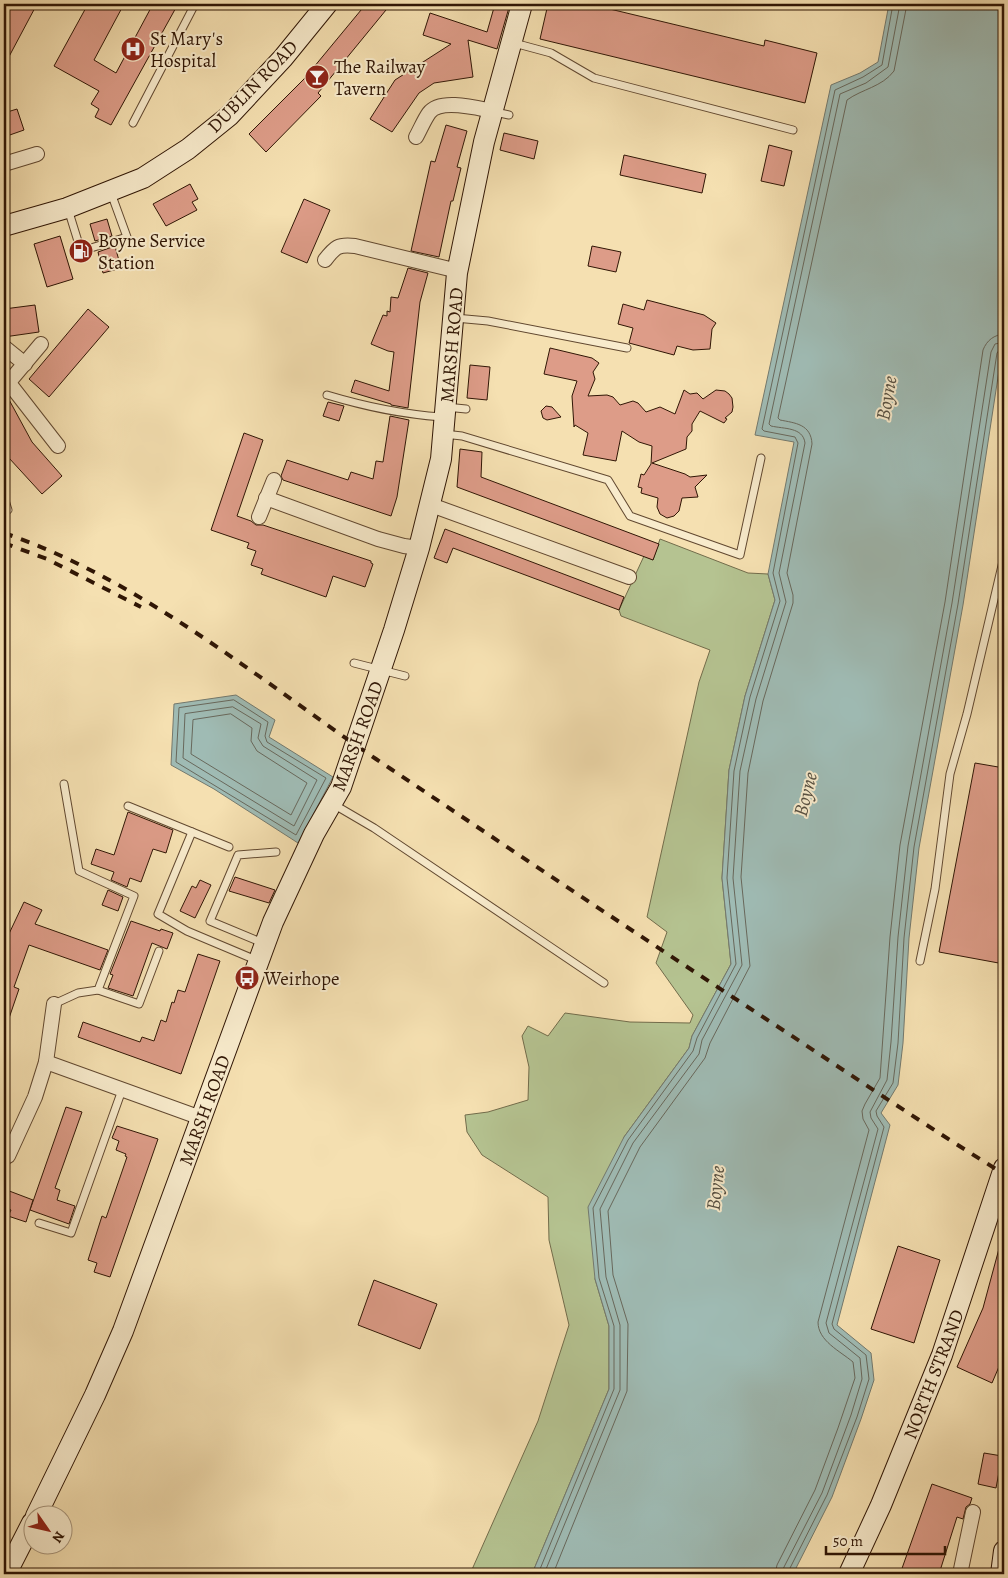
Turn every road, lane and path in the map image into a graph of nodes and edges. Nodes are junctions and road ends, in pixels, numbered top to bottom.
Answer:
1 (195, 4) edge
2 (327, 4) edge
3 (522, 4) edge
4 (511, 42) junction
5 (501, 113) junction
6 (133, 123) dead end
7 (793, 130) dead end
8 (416, 138) dead end
9 (37, 154) dead end
10 (4, 164) edge
11 (110, 191) junction
12 (67, 208) junction
13 (4, 226) edge
14 (325, 260) dead end
15 (458, 271) junction
16 (454, 318) junction
17 (41, 344) dead end
18 (4, 347) edge
19 (627, 348) dead end
20 (25, 364) junction
21 (6, 385) edge
22 (327, 395) dead end
23 (466, 409) dead end
24 (445, 419) junction
25 (58, 446) dead end
26 (761, 458) dead end
27 (274, 480) dead end
28 (4, 497) edge
29 (266, 498) junction
30 (431, 505) junction
31 (4, 509) edge
32 (259, 517) dead end
33 (419, 548) junction
34 (1004, 557) edge
35 (629, 577) dead end
36 (354, 663) dead end
37 (381, 670) junction
38 (405, 676) dead end
39 (64, 784) dead end
40 (332, 803) junction
41 (128, 806) dead end
42 (192, 832) junction
43 (229, 847) dead end
44 (276, 852) dead end
45 (159, 951) dead end
46 (262, 952) junction
47 (920, 961) dead end
48 (604, 983) dead end
49 (98, 990) junction
50 (54, 1004) joint
51 (46, 1062) junction
52 (122, 1090) junction
53 (201, 1118) junction
54 (8, 1156) dead end
55 (1004, 1168) edge
56 (39, 1222) dead end
57 (41, 1506) edge
58 (973, 1512) dead end
59 (22, 1543) edge
60 (1004, 1551) edge
61 (6, 1574) edge
62 (849, 1574) edge
63 (960, 1574) edge
64 (1001, 1574) edge

1 - 6 lane
2 - 11 main road, DUBLIN ROAD
3 - 4 main road, MARSH ROAD
4 - 5 main road, MARSH ROAD
4 - 7 lane
5 - 8 street
5 - 15 main road, MARSH ROAD
9 - 10 street
11 - 12 main road, DUBLIN ROAD
11 - 12 lane
12 - 13 main road, DUBLIN ROAD
14 - 15 street
15 - 16 main road, MARSH ROAD
16 - 19 lane
16 - 24 main road, MARSH ROAD
17 - 20 street
18 - 20 street
20 - 21 street
21 - 25 street
22 - 24 lane
23 - 24 lane
24 - 26 lane
24 - 30 main road, MARSH ROAD
27 - 29 street
28 - 31 lane
29 - 32 street
29 - 33 street
30 - 33 main road, MARSH ROAD
30 - 35 street
33 - 37 main road, MARSH ROAD
34 - 47 lane
36 - 37 lane
37 - 38 lane
37 - 40 main road, MARSH ROAD
39 - 49 lane
40 - 46 main road, MARSH ROAD
40 - 48 lane
41 - 42 lane
42 - 43 lane
42 - 46 lane
44 - 46 lane
45 - 49 lane
46 - 53 main road, MARSH ROAD
49 - 50 lane
50 - 51 street
51 - 52 street
51 - 54 street
52 - 53 street
52 - 56 lane
53 - 57 main road, MARSH ROAD
55 - 62 main road, NORTH STRAND
58 - 63 street
59 - 61 main road
60 - 64 main road

